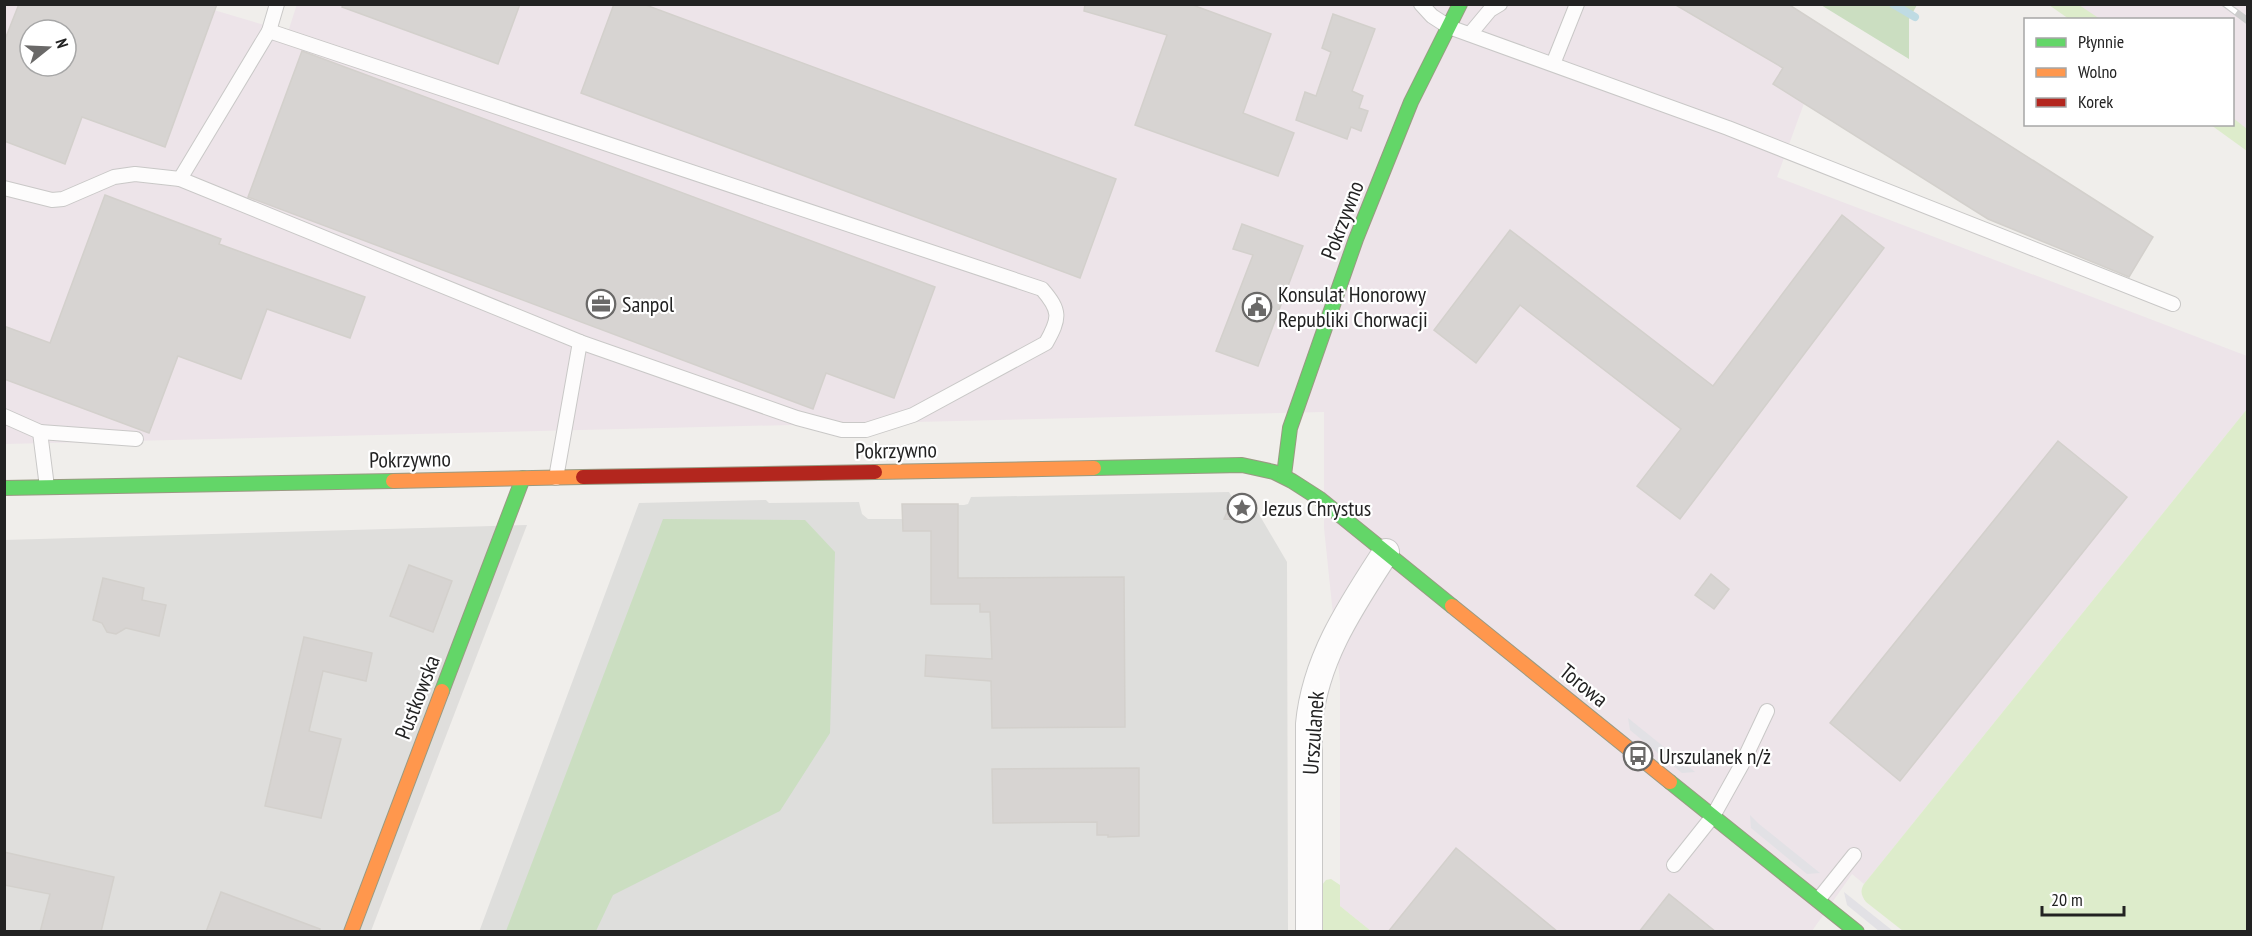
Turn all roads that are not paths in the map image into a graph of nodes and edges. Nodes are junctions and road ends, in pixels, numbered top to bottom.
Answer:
1 (278, 4) edge
2 (1421, 4) edge
3 (1460, 4) edge
4 (1500, 4) edge
5 (1577, 4) edge
6 (1449, 27) junction
7 (269, 31) junction
8 (1470, 34) junction
9 (1553, 64) junction
10 (180, 180) junction
11 (4, 188) edge
12 (2174, 304) dead end
13 (580, 342) junction
14 (4, 416) edge
15 (40, 432) junction
16 (136, 439) dead end
17 (1284, 475) junction
18 (523, 478) junction
19 (556, 478) junction
20 (47, 487) junction
21 (4, 488) edge
22 (1386, 552) junction
23 (1767, 711) dead end
24 (1713, 816) junction
25 (1854, 855) dead end
26 (1674, 865) dead end
27 (1818, 900) junction
28 (351, 932) edge
29 (1309, 932) edge
30 (1857, 932) edge

1 - 7 lane
2 - 6 lane
3 - 6 street, Pokrzywno
4 - 8 lane
5 - 9 lane
6 - 8 lane
6 - 17 street, Pokrzywno
7 - 10 lane
7 - 13 lane
8 - 9 lane
9 - 12 lane
10 - 11 lane
10 - 13 lane
13 - 19 lane
14 - 15 lane
15 - 16 lane
15 - 20 lane
17 - 19 street, Pokrzywno
17 - 22 street, Torowa
18 - 19 street, Pokrzywno
18 - 20 street, Pokrzywno
18 - 28 street, Pustkowska
20 - 21 street, Pokrzywno
22 - 24 street, Torowa
22 - 29 street, Urszulanek
23 - 24 lane
24 - 26 lane
24 - 27 street, Torowa
25 - 27 lane
27 - 30 street, Torowa

